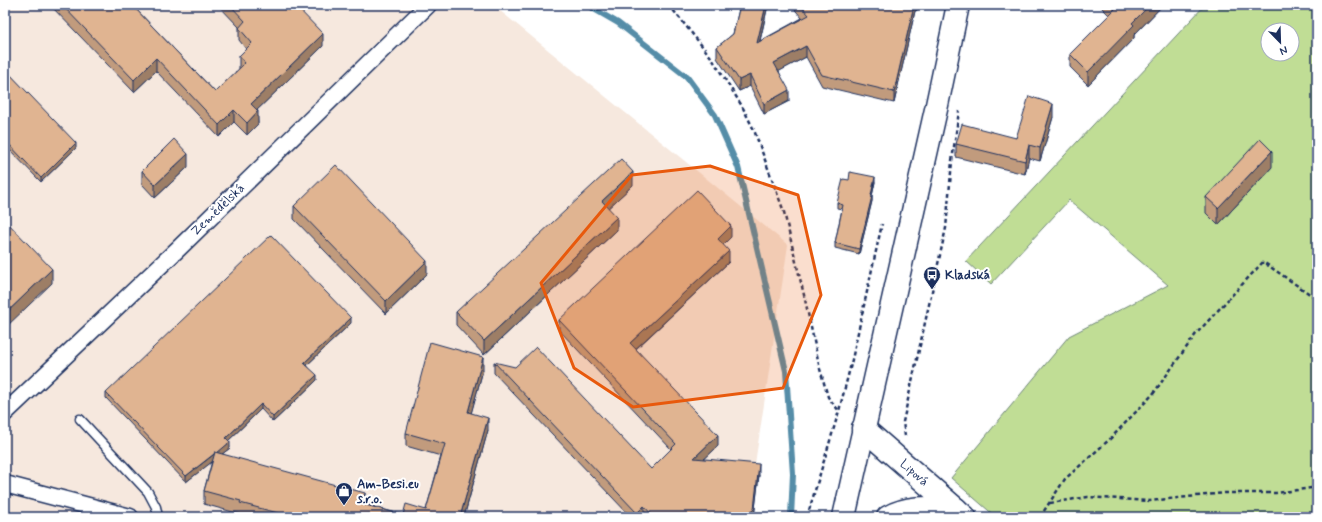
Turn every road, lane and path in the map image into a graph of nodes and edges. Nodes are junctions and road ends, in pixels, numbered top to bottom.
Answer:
1 (428, 5) edge
2 (669, 5) edge
3 (958, 5) edge
4 (960, 110) dead end
5 (882, 224) dead end
6 (1317, 299) edge
7 (839, 411) junction
8 (5, 413) edge
9 (80, 419) dead end
10 (863, 428) junction
11 (900, 461) junction
12 (5, 484) edge
13 (1317, 484) edge
14 (1050, 503) junction
15 (960, 513) edge
16 (130, 517) edge
17 (158, 517) edge
18 (807, 517) edge
19 (844, 517) edge
20 (888, 517) edge
21 (1040, 517) edge

1 - 8 street, Zemědělská
2 - 7 path
3 - 10 main road
4 - 11 path
5 - 7 path
6 - 14 path
7 - 18 path
9 - 17 lane
10 - 11 main road, Lipová
10 - 19 main road
11 - 15 main road, Lipová
12 - 16 street
13 - 14 path
14 - 21 path
15 - 20 main road

